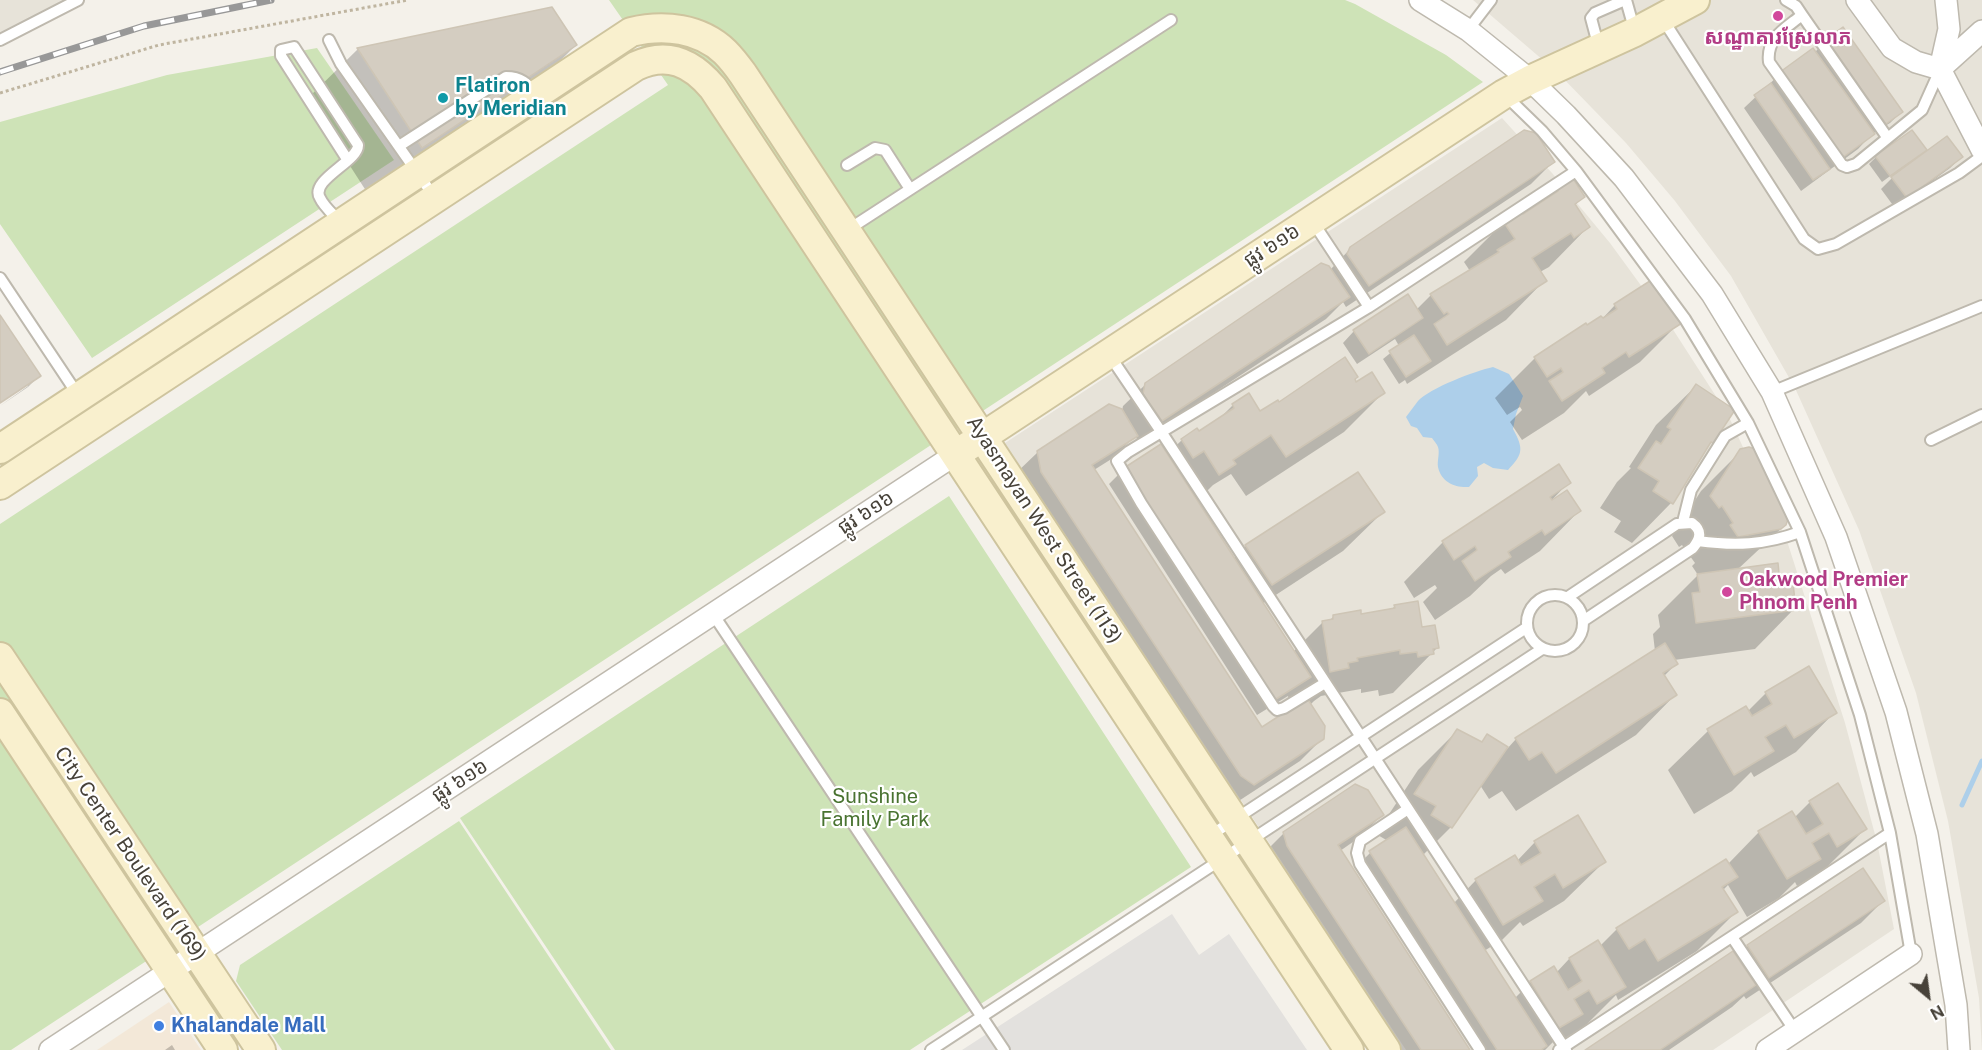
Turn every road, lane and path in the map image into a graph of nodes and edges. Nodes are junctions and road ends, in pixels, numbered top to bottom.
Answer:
1 (78, 0) edge
2 (408, 0) edge
3 (1420, 0) edge
4 (1491, 0) edge
5 (1626, 0) edge
6 (1695, 0) edge
7 (1786, 0) edge
8 (1857, 0) edge
9 (1946, 0) edge
10 (1802, 15) junction
11 (1662, 18) junction
12 (1171, 20) dead end
13 (1468, 30) junction
14 (1982, 31) edge
15 (1635, 32) junction
16 (0, 40) edge
17 (328, 40) dead end
18 (1600, 48) junction
19 (1940, 69) junction
20 (1530, 80) junction
21 (0, 93) edge
22 (536, 94) junction
23 (1504, 94) junction
24 (1887, 137) junction
25 (399, 146) junction
26 (1982, 150) edge
27 (1982, 156) edge
28 (347, 159) junction
29 (847, 165) dead end
30 (1576, 171) junction
31 (417, 173) junction
32 (910, 189) junction
33 (435, 198) junction
34 (1312, 220) junction
35 (341, 223) junction
36 (846, 231) junction
37 (359, 248) junction
38 (819, 248) junction
39 (0, 278) edge
40 (1982, 306) edge
41 (1368, 307) junction
42 (1108, 354) junction
43 (112, 375) junction
44 (1772, 392) junction
45 (79, 396) junction
46 (129, 400) junction
47 (1982, 415) edge
48 (1748, 423) junction
49 (1162, 433) junction
50 (982, 437) junction
51 (1931, 440) dead end
52 (0, 449) edge
53 (956, 454) junction
54 (0, 485) edge
55 (1683, 522) junction
56 (1800, 532) junction
57 (1698, 542) junction
58 (1568, 597) junction
59 (713, 614) junction
60 (1583, 621) junction
61 (1526, 628) junction
62 (1542, 650) junction
63 (0, 657) edge
64 (1325, 683) junction
65 (0, 713) edge
66 (1167, 718) junction
67 (1141, 735) junction
68 (1361, 737) junction
69 (1376, 759) junction
70 (1408, 809) junction
71 (1242, 831) junction
72 (1890, 833) junction
73 (1216, 848) junction
74 (1731, 937) junction
75 (196, 954) junction
76 (1911, 954) joint
77 (171, 970) junction
78 (982, 1017) junction
79 (1795, 1031) junction
80 (1563, 1049) edge
81 (50, 1050) edge
82 (224, 1050) edge
83 (261, 1050) edge
84 (931, 1050) edge
85 (1004, 1050) edge
86 (1349, 1050) edge
87 (1386, 1050) edge
88 (1480, 1050) edge
89 (1767, 1050) edge
90 (1959, 1050) edge

1 - 16 lane
2 - 21 path
3 - 13 street
4 - 13 lane
5 - 15 lane
5 - 18 lane
6 - 11 street, ផ្លូវ ៦១៦
7 - 10 lane
8 - 19 street
9 - 19 street
10 - 24 lane
10 - 24 lane
11 - 15 street, ផ្លូវ ៦១៦
11 - 27 lane
12 - 32 lane
13 - 20 street
14 - 19 street
15 - 18 street, ផ្លូវ ៦១៦
17 - 25 lane
18 - 20 street, ផ្លូវ ៦១៦
19 - 24 lane
19 - 26 street
20 - 23 street, ផ្លូវ ៦១៦
20 - 44 street
22 - 25 lane
22 - 31 street
22 - 36 street, Ayasmayan West Street (113)
23 - 30 lane
23 - 34 street, ផ្លូវ ៦១៦
25 - 31 lane
28 - 28 lane
28 - 35 lane
29 - 32 lane
30 - 41 lane
30 - 48 lane
31 - 33 lane
31 - 35 street
32 - 36 lane
33 - 37 street
33 - 38 street, Ayasmayan West Street (113)
34 - 41 lane
34 - 42 street, ផ្លូវ ៦១៦
35 - 37 street
35 - 43 street
36 - 38 street
36 - 50 street, Ayasmayan West Street (113)
37 - 46 street
38 - 53 street, Ayasmayan West Street (113)
39 - 45 lane
40 - 44 lane
41 - 49 lane
42 - 49 lane
42 - 50 street, ផ្លូវ ៦១៦
43 - 45 street
43 - 46 street
44 - 90 street
45 - 52 street
46 - 54 street
47 - 51 lane
48 - 55 lane
48 - 56 lane
49 - 64 lane
49 - 64 lane
50 - 53 street, ផ្លូវ ៦១៦
50 - 66 street, Ayasmayan West Street (113)
53 - 59 street, ផ្លូវ ៦១៦
53 - 67 street, Ayasmayan West Street (113)
55 - 57 lane
55 - 58 lane
56 - 57 lane
56 - 72 lane
57 - 60 lane
58 - 60 lane
58 - 61 lane
59 - 75 street, ផ្លូវ ៦១៦
59 - 78 lane
60 - 62 lane
61 - 62 lane
61 - 68 lane
62 - 69 lane
63 - 75 street, City Center Boulevard (169)
64 - 68 lane
65 - 77 street, City Center Boulevard (169)
66 - 67 street
66 - 71 street, Ayasmayan West Street (113)
67 - 73 street, Ayasmayan West Street (113)
68 - 69 lane
68 - 71 lane
69 - 70 lane
69 - 71 lane
70 - 80 lane
70 - 88 lane
71 - 73 lane
71 - 73 lane
71 - 87 street, Ayasmayan West Street (113)
72 - 74 lane
72 - 76 lane
73 - 78 lane
73 - 86 street, Ayasmayan West Street (113)
74 - 79 lane
74 - 80 lane
75 - 77 street, ផ្លូវ ៦១៦
75 - 83 street, City Center Boulevard (169)
76 - 79 street
77 - 81 street, ផ្លូវ ៦១៦
77 - 82 street, City Center Boulevard (169)
78 - 84 lane
78 - 85 lane
79 - 89 street

